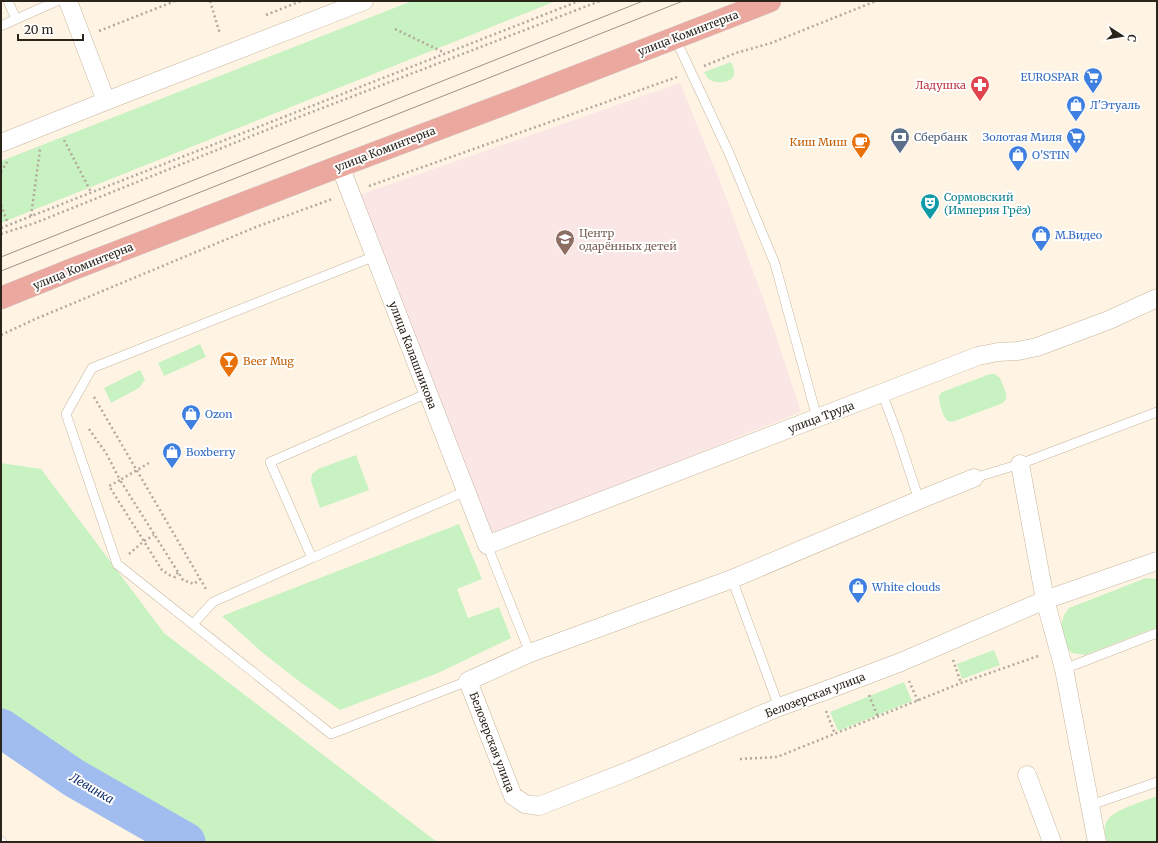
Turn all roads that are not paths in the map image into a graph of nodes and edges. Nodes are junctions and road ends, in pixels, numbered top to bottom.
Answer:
1 (8, 1) edge
2 (56, 1) edge
3 (68, 1) edge
4 (364, 1) edge
5 (770, 1) edge
6 (16, 20) junction
7 (1, 26) edge
8 (675, 38) junction
9 (106, 101) junction
10 (5, 151) edge
11 (340, 166) junction
12 (375, 256) junction
13 (1, 298) edge
14 (1157, 298) edge
15 (428, 393) junction
16 (882, 393) junction
17 (1157, 412) edge
18 (817, 418) junction
19 (1020, 464) junction
20 (974, 478) joint
21 (466, 491) junction
22 (919, 500) junction
23 (487, 545) junction
24 (312, 558) junction
25 (1157, 561) edge
26 (732, 579) junction
27 (1045, 600) junction
28 (193, 624) junction
29 (1157, 633) edge
30 (530, 653) junction
31 (1064, 670) junction
32 (468, 681) junction
33 (779, 707) junction
34 (1026, 775) dead end
35 (1157, 782) edge
36 (1091, 804) junction
37 (1052, 842) edge
38 (1097, 842) edge

1 - 6 lane
2 - 6 lane
3 - 9 street
4 - 9 street
5 - 8 main road, улица Коминтерна
6 - 7 lane
8 - 11 main road, улица Коминтерна
8 - 18 lane
9 - 10 street
11 - 12 street, улица Калашникова
11 - 13 main road, улица Коминтерна
12 - 15 street, улица Калашникова
12 - 28 lane
14 - 16 street, улица Труда
15 - 21 street, улица Калашникова
15 - 24 lane
16 - 18 street, улица Труда
16 - 22 lane
17 - 19 lane
18 - 23 street, улица Труда
19 - 20 lane
19 - 27 street
20 - 22 street, Белозерская улица
21 - 23 street, улица Калашникова
21 - 24 lane
22 - 26 street, Белозерская улица
23 - 30 lane
24 - 28 lane
25 - 27 street, Белозерская улица
26 - 30 street, Белозерская улица
26 - 33 lane
27 - 31 street
27 - 33 street, Белозерская улица
28 - 32 lane
29 - 31 lane
30 - 32 street, Белозерская улица
31 - 36 street
32 - 33 street, Белозерская улица
34 - 37 street
35 - 36 lane
36 - 38 street

